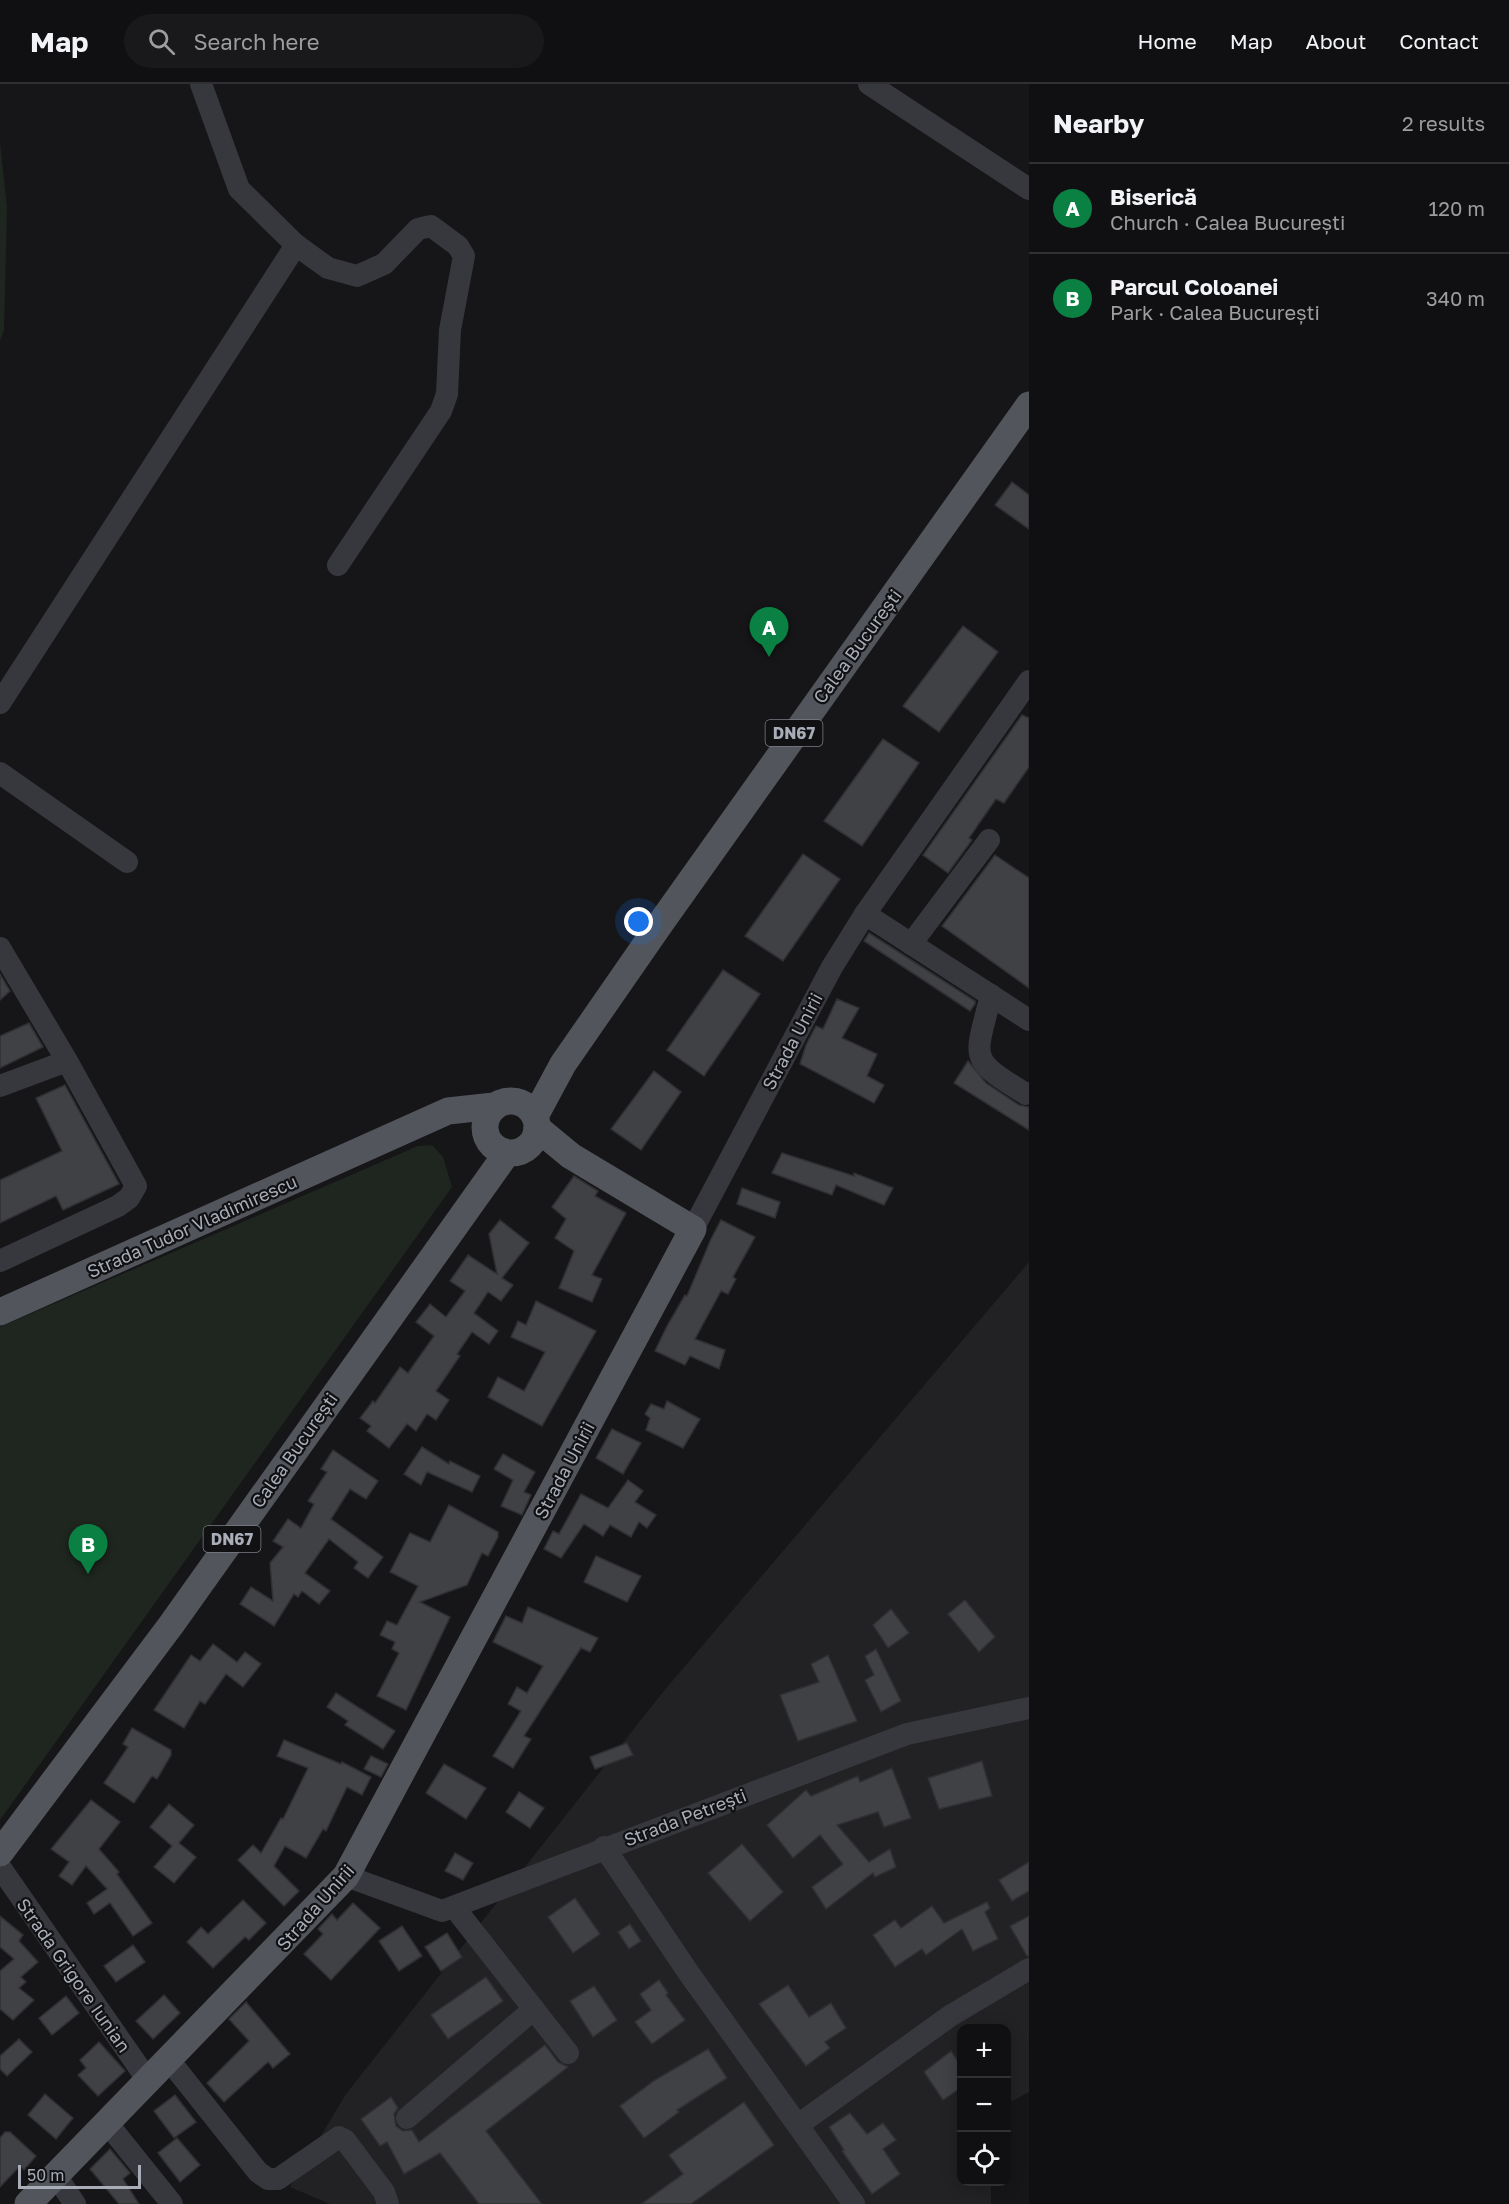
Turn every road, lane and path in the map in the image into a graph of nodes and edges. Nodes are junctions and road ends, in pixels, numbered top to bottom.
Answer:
1 (201, 84) edge
2 (869, 84) edge
3 (1029, 189) edge
4 (296, 245) junction
5 (1029, 405) edge
6 (338, 565) dead end
7 (1029, 681) edge
8 (0, 703) edge
9 (0, 773) edge
10 (989, 840) dead end
11 (127, 862) dead end
12 (865, 914) junction
13 (911, 944) junction
14 (0, 948) edge
15 (991, 995) junction
16 (1029, 1020) edge
17 (67, 1061) junction
18 (563, 1064) junction
19 (0, 1086) edge
20 (1029, 1093) edge
21 (536, 1122) junction
22 (501, 1130) junction
23 (571, 1156) junction
24 (693, 1229) junction
25 (0, 1261) edge
26 (0, 1312) edge
27 (1029, 1708) edge
28 (604, 1847) junction
29 (0, 1853) edge
30 (0, 1867) edge
31 (346, 1876) junction
32 (454, 1907) junction
33 (1029, 1968) edge
34 (534, 2009) junction
35 (568, 2054) dead end
36 (169, 2060) junction
37 (149, 2082) junction
38 (407, 2118) dead end
39 (107, 2123) junction
40 (798, 2125) junction
41 (56, 2176) junction
42 (27, 2204) edge
43 (75, 2204) edge
44 (172, 2204) edge
45 (388, 2204) edge
46 (854, 2204) edge

1 - 4 street
2 - 3 street
4 - 6 street
4 - 8 street
5 - 18 main road, Calea București / DN67
7 - 12 street, Strada Unirii
9 - 11 street
10 - 13 street
12 - 13 street
12 - 24 street, Strada Unirii
13 - 15 street
14 - 17 street
15 - 16 street
15 - 20 street
17 - 19 street
17 - 25 street
18 - 21 main road, Calea București / DN67
18 - 22 main road, Calea București / DN67
21 - 22 main road
21 - 22 main road, Calea București / DN67
21 - 23 main road
22 - 23 main road, Strada Tudor Vladimirescu
22 - 26 main road, Strada Tudor Vladimirescu
22 - 29 main road, Calea București / DN67
23 - 24 main road
24 - 31 main road, Strada Unirii
27 - 28 street, Strada Petrești
28 - 32 street, Strada Petrești
28 - 40 street
30 - 37 street, Strada Grigore Iunian
31 - 32 street, Strada Petrești
31 - 36 main road, Strada Unirii
32 - 34 street
33 - 40 street
34 - 35 street
34 - 38 street
36 - 37 main road, Strada Unirii
36 - 45 street
37 - 39 main road, Strada Unirii
39 - 41 main road, Strada Unirii
39 - 44 street
40 - 46 street
41 - 42 main road, Strada Unirii
41 - 43 street

